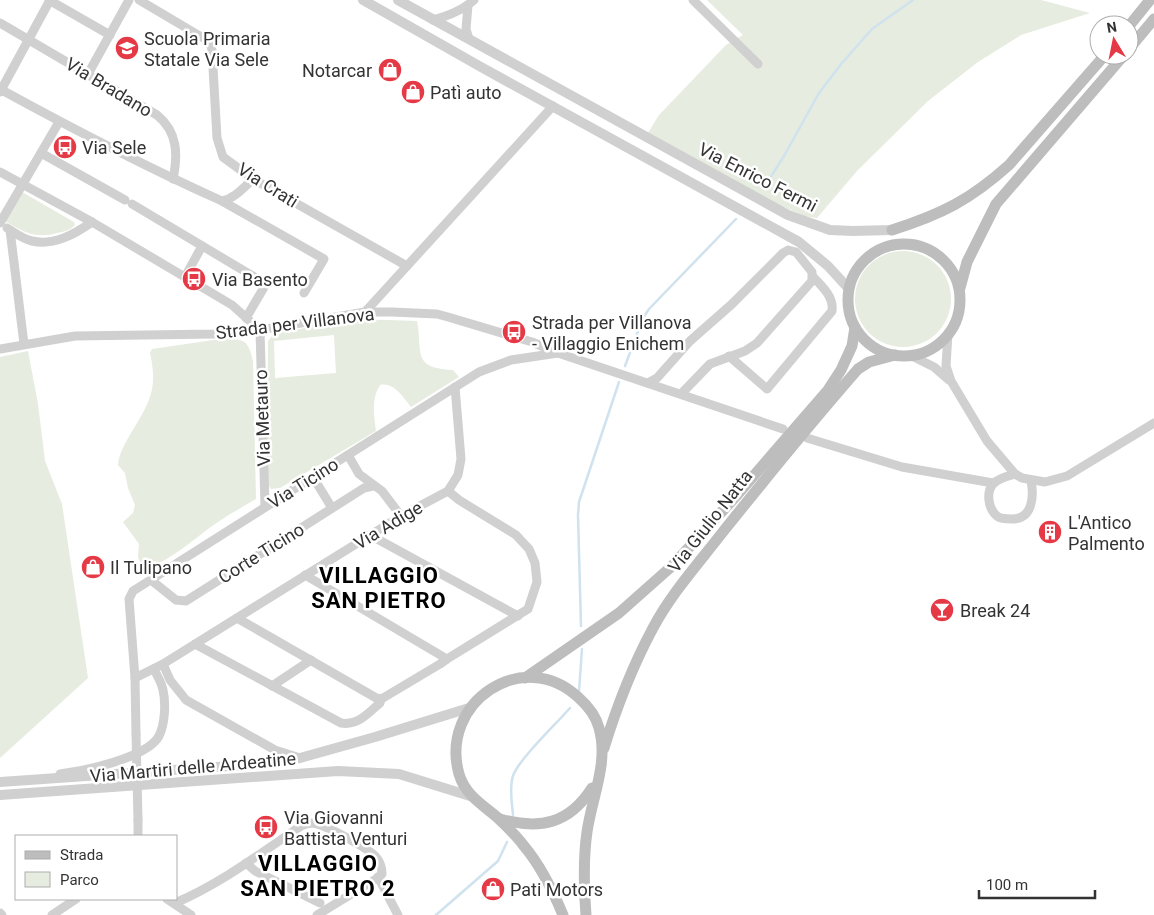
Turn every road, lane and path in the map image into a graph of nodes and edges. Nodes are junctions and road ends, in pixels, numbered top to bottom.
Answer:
1 (50, 0) edge
2 (129, 0) edge
3 (139, 0) edge
4 (364, 0) edge
5 (398, 0) edge
6 (693, 0) edge
7 (1150, 0) edge
8 (471, 3) edge
9 (1138, 15) edge
10 (433, 20) junction
11 (1154, 20) edge
12 (0, 23) edge
13 (110, 35) junction
14 (1139, 37) edge
15 (29, 39) junction
16 (469, 39) junction
17 (758, 64) dead end
18 (1096, 65) edge
19 (1115, 65) edge
20 (88, 74) junction
21 (0, 90) edge
22 (553, 106) junction
23 (59, 122) junction
24 (41, 153) junction
25 (0, 172) edge
26 (173, 179) junction
27 (253, 179) junction
28 (23, 186) junction
29 (222, 201) junction
30 (92, 222) junction
31 (0, 224) edge
32 (10, 230) junction
33 (892, 230) junction
34 (913, 244) junction
35 (202, 246) junction
36 (880, 249) junction
37 (408, 266) junction
38 (184, 277) junction
39 (813, 277) junction
40 (960, 288) junction
41 (849, 289) junction
42 (304, 293) dead end
43 (365, 312) junction
44 (246, 318) junction
45 (855, 327) junction
46 (260, 330) junction
47 (948, 334) junction
48 (24, 344) junction
49 (0, 349) edge
50 (558, 352) junction
51 (895, 355) junction
52 (910, 355) junction
53 (729, 356) junction
54 (951, 382) junction
55 (648, 383) junction
56 (456, 387) junction
57 (681, 394) junction
58 (1154, 424) edge
59 (783, 428) dead end
60 (807, 438) dead end
61 (348, 455) junction
62 (1015, 474) junction
63 (312, 477) junction
64 (1030, 481) junction
65 (993, 483) junction
66 (373, 486) junction
67 (448, 491) junction
68 (265, 506) junction
69 (332, 508) junction
70 (401, 516) junction
71 (370, 535) junction
72 (305, 576) junction
73 (151, 580) junction
74 (518, 616) junction
75 (237, 618) junction
76 (195, 644) junction
77 (447, 658) junction
78 (311, 660) junction
79 (163, 664) junction
80 (154, 669) junction
81 (135, 678) junction
82 (525, 678) junction
83 (272, 686) junction
84 (381, 699) junction
85 (469, 708) junction
86 (604, 750) junction
87 (300, 758) junction
88 (17, 781) junction
89 (0, 782) edge
90 (597, 782) junction
91 (21, 794) junction
92 (0, 795) edge
93 (470, 796) junction
94 (0, 801) edge
95 (498, 819) junction
96 (138, 835) edge
97 (246, 863) junction
98 (380, 874) junction
99 (74, 900) edge
100 (178, 900) edge
101 (171, 901) edge
102 (320, 903) dead end
103 (52, 915) edge
104 (191, 915) edge
105 (317, 915) edge
106 (398, 915) edge
107 (563, 915) edge
108 (586, 915) edge

1 - 13 street
1 - 15 street
2 - 13 street
3 - 27 street, Via Crati
4 - 22 street, Via Enrico Fermi
5 - 10 street, Via Enrico Fermi
6 - 17 street
7 - 9 main road
8 - 10 street
8 - 16 street
10 - 16 street, Via Enrico Fermi
11 - 14 main road
12 - 15 street, Via Bradano
13 - 20 street
15 - 20 street, Via Bradano
15 - 21 street
16 - 33 street, Via Enrico Fermi
18 - 33 main road, Via Enrico Fermi
19 - 40 main road
20 - 26 street, Via Bradano
21 - 23 street
22 - 37 street
22 - 41 street, Via Enrico Fermi
23 - 24 street
23 - 26 street
24 - 28 street
24 - 35 street
25 - 28 street
26 - 29 street
27 - 29 street
27 - 37 street, Via Crati
28 - 30 street
28 - 31 street
29 - 42 street
30 - 32 street
30 - 38 street
31 - 32 street
32 - 48 street
33 - 34 main road
33 - 36 main road
34 - 36 main road
34 - 40 main road
35 - 38 street
35 - 44 street
36 - 41 main road
37 - 43 street
38 - 44 street
39 - 53 street
39 - 53 street
39 - 55 street
40 - 47 main road
41 - 45 main road
43 - 46 street, Strada per Villanova
43 - 50 street, Strada per Villanova
44 - 46 street
45 - 51 main road
45 - 82 main road, Via Giulio Natta
46 - 48 street, Strada per Villanova
46 - 68 street, Via Metauro
47 - 52 main road
47 - 54 street
48 - 49 street, Strada per Villanova
50 - 55 street, Strada per Villanova
50 - 56 street, Via Ticino
51 - 52 main road
51 - 86 main road, Via Giulio Natta
52 - 54 street
53 - 57 street
54 - 62 street
55 - 57 street, Strada per Villanova
56 - 61 street, Via Ticino
56 - 67 street
57 - 59 street, Strada per Villanova
58 - 64 street
60 - 65 street
61 - 63 street, Via Ticino
61 - 66 street
62 - 64 street
62 - 65 street
63 - 68 street, Via Ticino
63 - 69 street
64 - 65 street
66 - 69 street, Corte Ticino
66 - 70 street
67 - 70 street, Via Adige
67 - 74 street
68 - 73 street, Via Ticino
69 - 73 street, Corte Ticino
70 - 71 street, Via Adige
71 - 72 street, Via Adige
71 - 74 street
72 - 75 street, Via Adige
72 - 77 street
73 - 81 street, Via Ticino
74 - 77 street
75 - 76 street, Via Adige
75 - 78 street
76 - 79 street, Via Adige
76 - 83 street
77 - 84 street
78 - 83 street
78 - 84 street
79 - 80 street, Via Adige
79 - 87 street
80 - 81 street, Via Adige
80 - 88 street
81 - 96 street, bridge
82 - 85 main road
82 - 86 main road
83 - 84 street
85 - 87 street, Via Martiri delle Ardeatine
85 - 93 main road
86 - 90 main road
87 - 88 street, Via Martiri delle Ardeatine
88 - 89 street, Via Martiri delle Ardeatine
90 - 95 main road
90 - 108 main road
91 - 92 street, Via Martiri delle Ardeatine
91 - 93 street, Via Martiri delle Ardeatine
91 - 94 street
93 - 95 main road
95 - 107 main road
97 - 98 street
97 - 100 street
97 - 102 street
98 - 105 street
98 - 106 street
99 - 103 street
101 - 104 street

